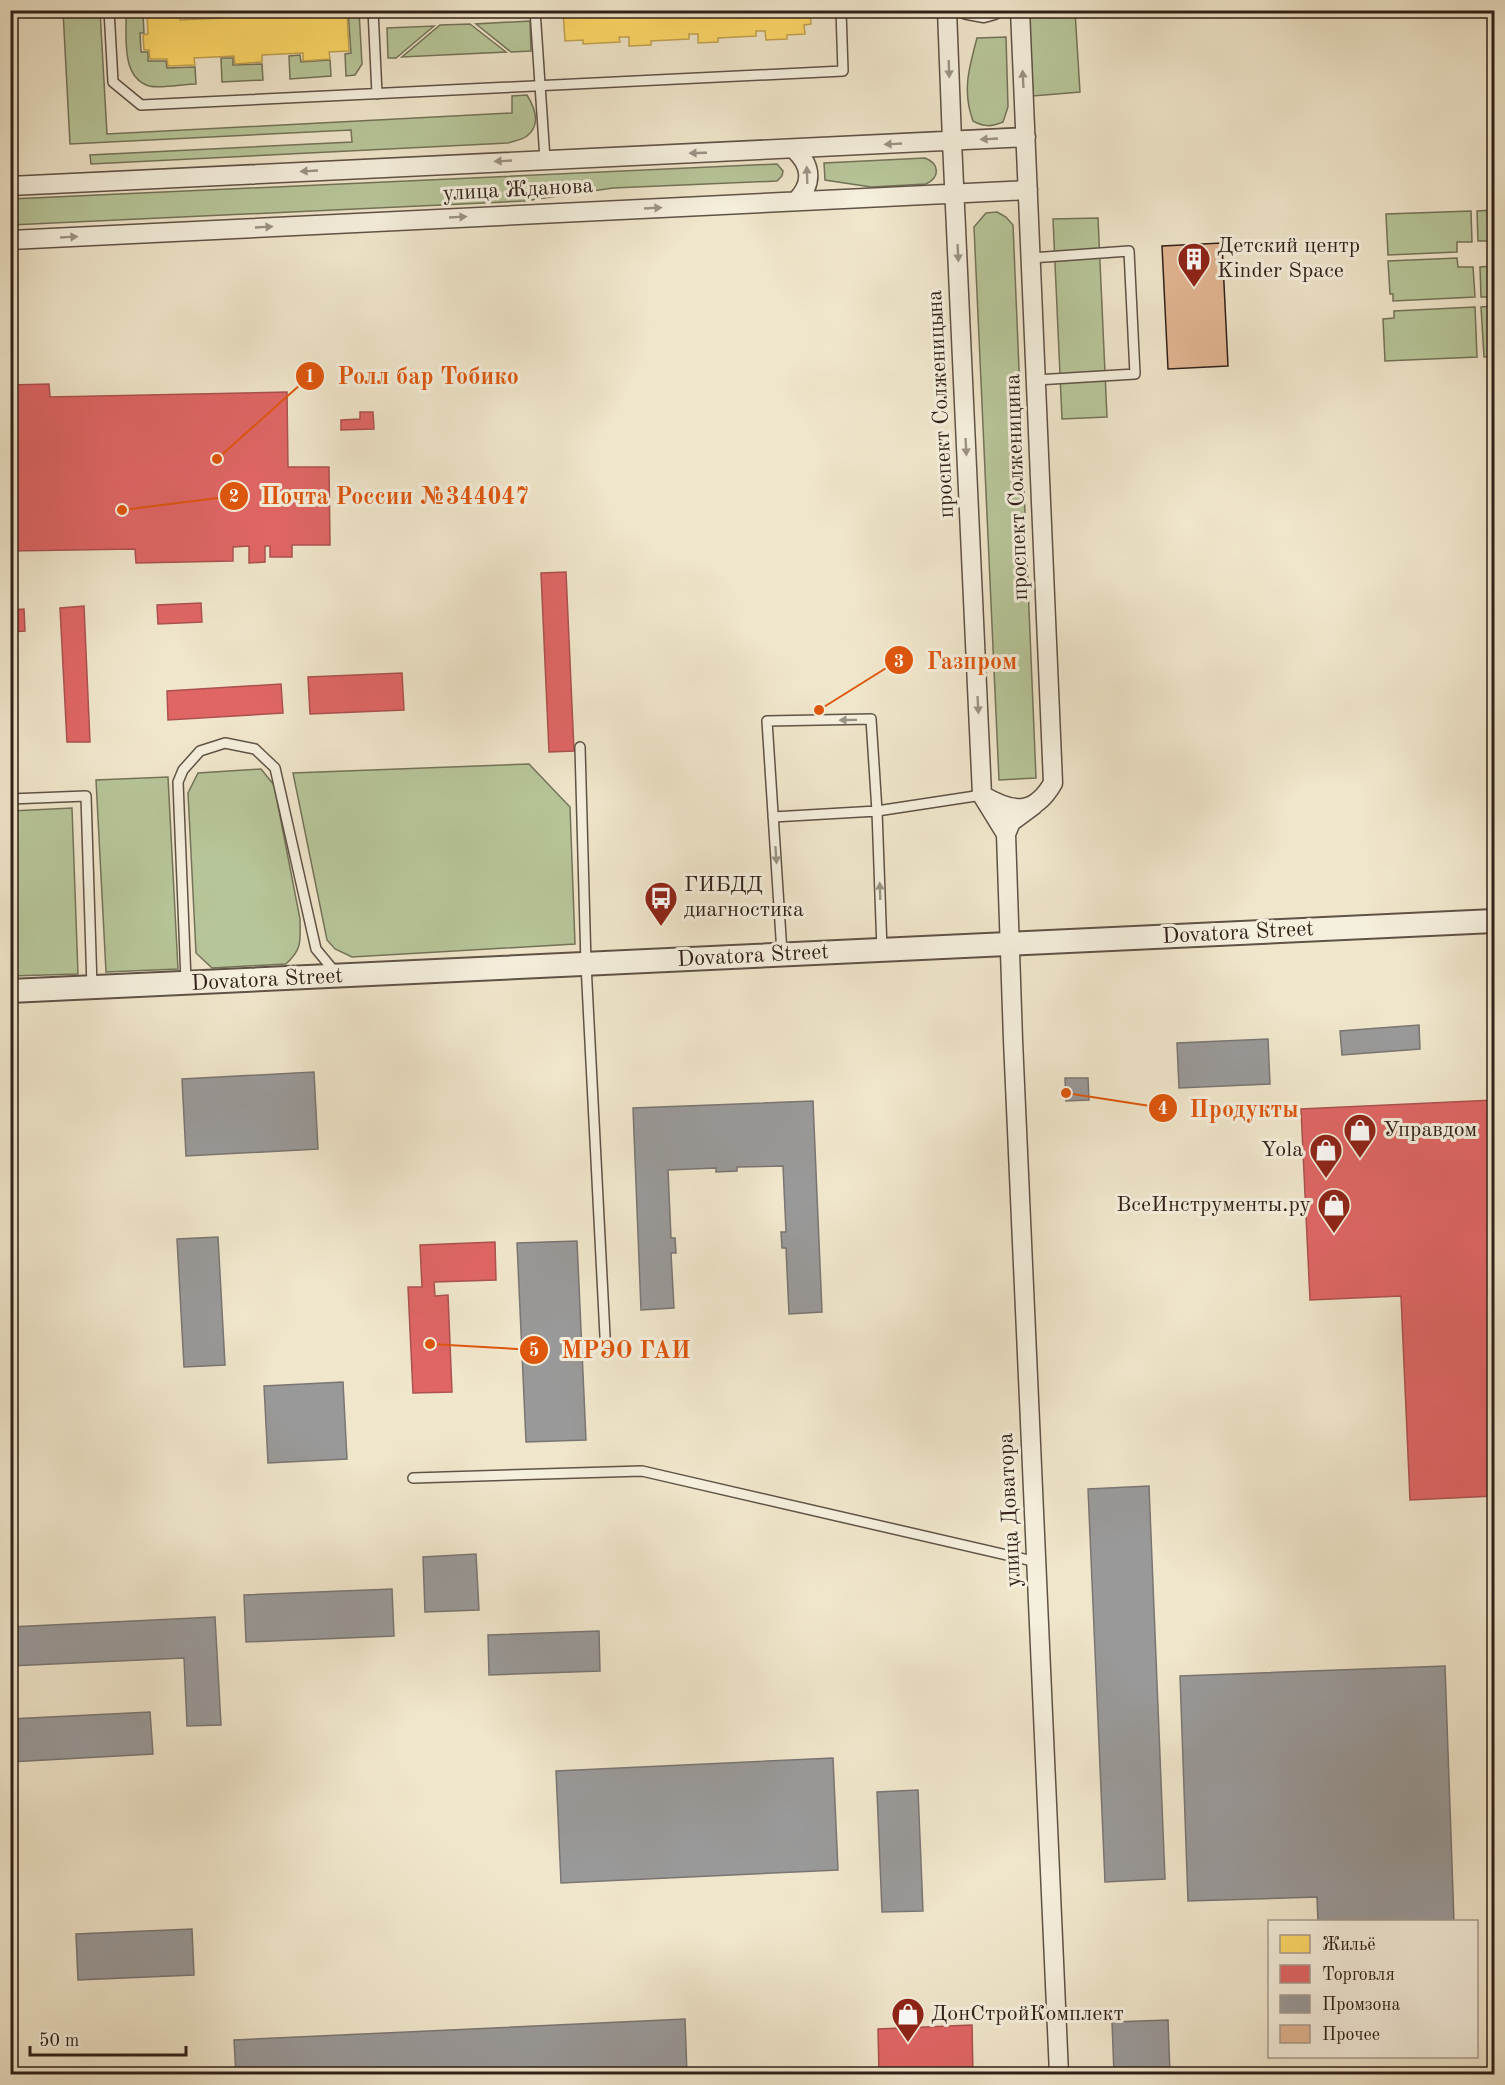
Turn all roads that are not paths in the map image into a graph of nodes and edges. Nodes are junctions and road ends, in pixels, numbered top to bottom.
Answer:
1 (110, 10) edge
2 (373, 10) edge
3 (535, 10) edge
4 (841, 10) edge
5 (947, 10) edge
6 (967, 10) edge
7 (994, 10) edge
8 (1020, 10) edge
9 (539, 87) junction
10 (377, 94) junction
11 (1026, 137) junction
12 (952, 141) junction
13 (795, 150) junction
14 (544, 159) junction
15 (10, 186) edge
16 (1028, 190) junction
17 (954, 194) junction
18 (796, 201) junction
19 (10, 240) edge
20 (1031, 258) junction
21 (1036, 380) junction
22 (580, 747) dead end
23 (982, 795) junction
24 (10, 799) edge
25 (1035, 805) junction
26 (877, 811) junction
27 (773, 817) junction
28 (1006, 834) junction
29 (1494, 921) edge
30 (1009, 944) junction
31 (882, 950) junction
32 (782, 955) junction
33 (586, 964) junction
34 (338, 976) junction
35 (186, 983) junction
36 (92, 987) junction
37 (10, 991) edge
38 (604, 1336) dead end
39 (413, 1478) dead end
40 (1037, 1562) junction
41 (1059, 2074) edge

1 - 10 lane
2 - 10 lane
3 - 9 lane
4 - 9 lane
5 -> 12 street, проспект Солженицына
6 - 7 street
11 -> 8 street
9 - 10 lane
9 - 14 lane
11 -> 12 street, улица Жданова
11 - 16 street
12 -> 13 street, улица Жданова
12 - 17 street, проспект Солженицына
13 -> 14 street, улица Жданова
18 -> 13 street
14 -> 15 street, улица Жданова
16 - 17 street, улица Жданова
16 - 20 street, проспект Солженицина
17 - 18 street, улица Жданова
17 -> 23 street, проспект Солженицына
19 -> 18 street, улица Жданова
20 - 21 street, проспект Солженицина
20 - 21 lane
21 - 25 street, проспект Солженицина
22 - 33 lane
23 - 25 street
23 - 26 lane
23 - 28 street, проспект Солженицына
24 - 36 lane
25 - 28 street
26 - 27 lane
26 -> 27 lane
31 -> 26 lane
27 -> 32 lane
28 - 30 street
29 - 30 street, Dovatora Street
30 - 31 street, Dovatora Street
30 - 40 street, улица Доватора
31 - 32 street, Dovatora Street
32 - 33 street, Dovatora Street
33 - 34 street, Dovatora Street
33 - 38 lane
34 - 35 street, Dovatora Street
34 - 35 lane
35 - 36 street, Dovatora Street
36 - 37 street, Dovatora Street
39 - 40 lane
40 - 41 street, улица Доватора

